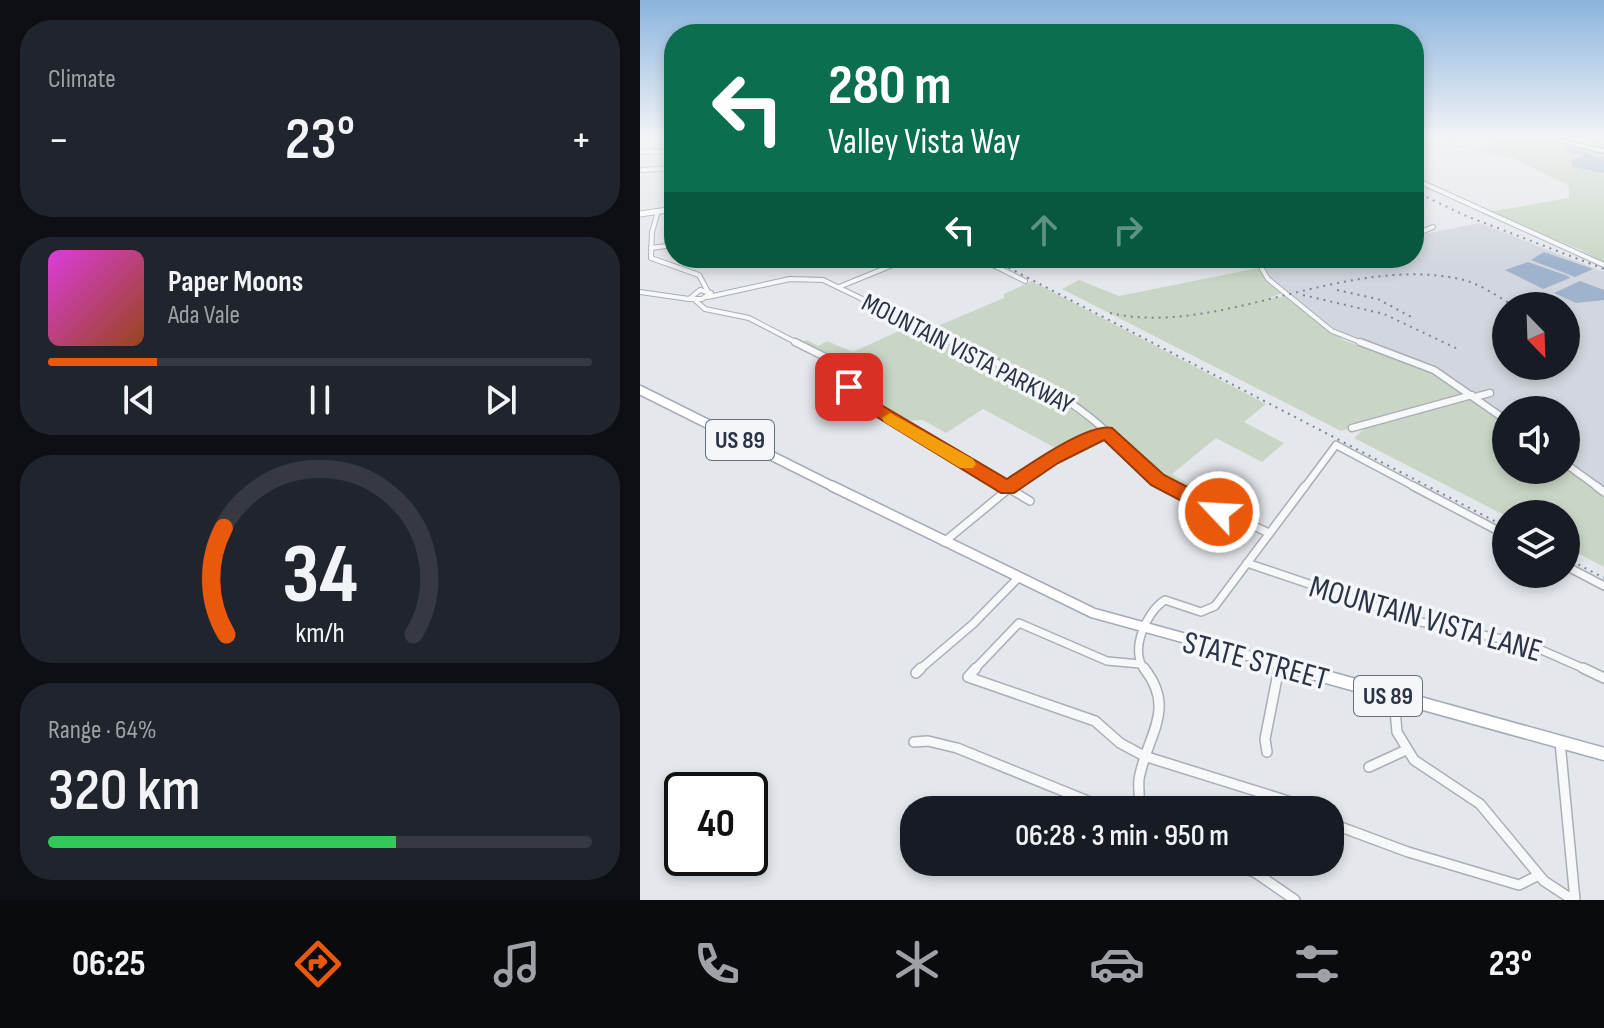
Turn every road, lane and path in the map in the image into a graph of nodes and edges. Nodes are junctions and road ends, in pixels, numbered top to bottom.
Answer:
1 (1424, 184) edge
2 (664, 210) edge
3 (658, 211) junction
4 (640, 214) edge
5 (1433, 227) dead end
6 (1424, 231) edge
7 (664, 246) edge
8 (651, 248) junction
9 (664, 262) edge
10 (1604, 265) edge
11 (682, 268) edge
12 (886, 268) edge
13 (999, 268) edge
14 (1265, 268) edge
15 (702, 281) junction
16 (1025, 281) dead end
17 (839, 287) junction
18 (640, 292) edge
19 (693, 296) junction
20 (706, 296) junction
21 (640, 390) edge
22 (1490, 393) dead end
23 (1473, 396) junction
24 (1492, 410) edge
25 (1352, 428) dead end
26 (1106, 432) junction
27 (1580, 474) edge
28 (1008, 488) junction
29 (1604, 492) edge
30 (1030, 501) dead end
31 (1492, 528) edge
32 (1269, 533) junction
33 (944, 542) junction
34 (1247, 563) junction
35 (1580, 573) edge
36 (1017, 579) junction
37 (1604, 586) edge
38 (1145, 629) junction
39 (1140, 664) junction
40 (1280, 666) junction
41 (916, 673) dead end
42 (1604, 678) edge
43 (1394, 698) junction
44 (914, 742) dead end
45 (1560, 742) junction
46 (1406, 750) junction
47 (1267, 752) dead end
48 (1604, 754) edge
49 (1144, 756) junction
50 (1369, 767) dead end
51 (1077, 796) edge
52 (1140, 796) edge
53 (1272, 796) edge
54 (1344, 828) edge
55 (1260, 876) edge
56 (1537, 876) junction
57 (1295, 900) edge
58 (1574, 900) edge

1 - 10 street
2 - 3 main road
3 - 4 main road
3 - 8 street
5 - 6 street
7 - 8 street
8 - 9 street
11 - 15 street
12 - 17 street
13 - 16 street
14 - 23 street
15 - 19 street
15 - 20 street
17 - 20 street, MOUNTAIN VISTA PARKWAY
17 - 26 street, MOUNTAIN VISTA PARKWAY
18 - 19 street
19 - 20 street
19 - 20 street
20 - 28 street
21 - 33 main road, STATE STREET / US 89
22 - 23 street
23 - 24 street
23 - 25 street
26 - 28 street
26 - 32 street, MOUNTAIN VISTA PARKWAY
27 - 29 street
28 - 30 street
28 - 33 street
31 - 32 street
32 - 34 street
33 - 36 main road, STATE STREET / US 89
34 - 38 street
34 - 42 street, MOUNTAIN VISTA LANE
35 - 37 street
36 - 38 main road, STATE STREET / US 89
36 - 41 street
38 - 39 street
38 - 40 main road, STATE STREET / US 89
39 - 49 street
39 - 49 street
40 - 43 main road, STATE STREET / US 89
40 - 47 street
43 - 45 main road, STATE STREET / US 89
43 - 46 street
44 - 51 street
45 - 48 main road, STATE STREET / US 89
45 - 58 street
46 - 50 street
46 - 56 street
49 - 52 street
49 - 53 street
54 - 56 street
55 - 57 street
56 - 58 street

